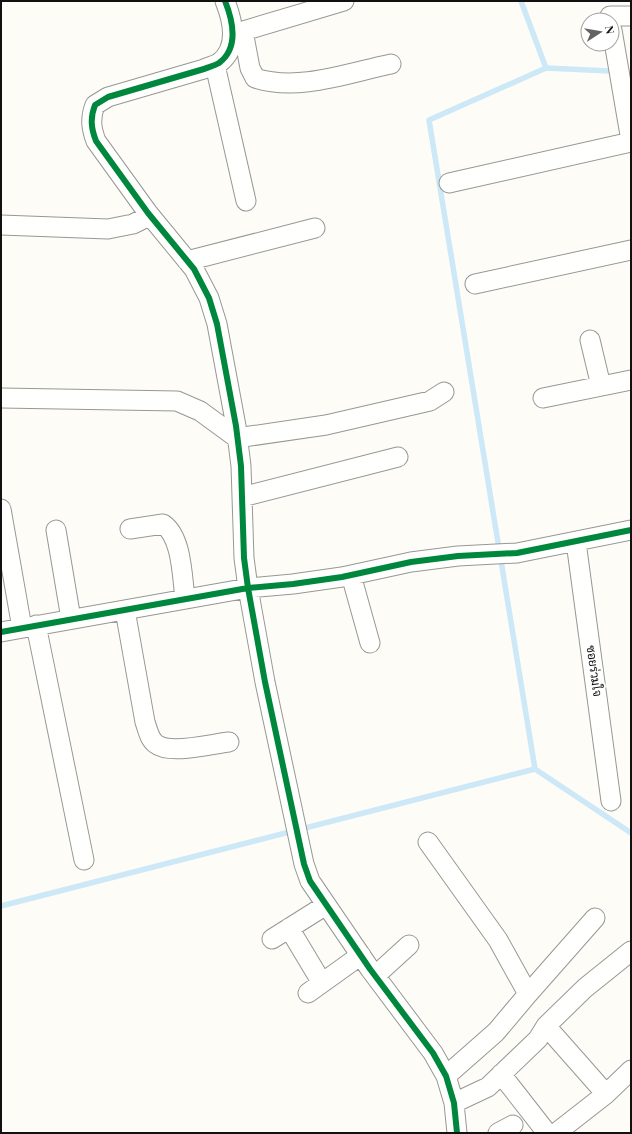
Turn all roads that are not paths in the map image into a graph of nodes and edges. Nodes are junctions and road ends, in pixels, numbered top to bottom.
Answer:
1 (225, 1) edge
2 (344, 1) edge
3 (631, 16) edge
4 (620, 17) edge
5 (238, 33) junction
6 (616, 52) edge
7 (391, 64) dead end
8 (215, 65) junction
9 (631, 141) edge
10 (449, 183) dead end
11 (246, 201) dead end
12 (148, 213) junction
13 (1, 225) edge
14 (315, 228) dead end
15 (631, 250) edge
16 (187, 261) junction
17 (474, 284) dead end
18 (590, 340) dead end
19 (631, 380) edge
20 (601, 386) junction
21 (444, 392) dead end
22 (1, 398) edge
23 (543, 398) dead end
24 (237, 438) junction
25 (398, 457) dead end
26 (242, 497) junction
27 (1, 509) edge
28 (130, 529) dead end
29 (56, 530) dead end
30 (631, 530) edge
31 (576, 542) junction
32 (351, 575) junction
33 (248, 588) junction
34 (185, 598) junction
35 (125, 610) junction
36 (71, 618) junction
37 (29, 626) junction
38 (1, 632) edge
39 (370, 643) dead end
40 (229, 742) dead end
41 (611, 801) dead end
42 (428, 842) dead end
43 (84, 860) dead end
44 (326, 905) junction
45 (595, 918) dead end
46 (289, 928) junction
47 (272, 939) dead end
48 (409, 945) dead end
49 (631, 951) edge
50 (361, 955) junction
51 (375, 976) junction
52 (528, 994) junction
53 (546, 1026) junction
54 (631, 1070) edge
55 (501, 1074) junction
56 (446, 1076) junction
57 (606, 1094) junction
58 (454, 1103) junction
59 (457, 1133) edge
60 (547, 1133) edge
61 (556, 1133) edge

1 - 5 street
2 - 5 street
3 - 4 street
5 - 7 street
5 - 8 street
6 - 9 street
8 - 11 street
8 - 12 street
9 - 10 street
12 - 13 street
12 - 16 street
14 - 16 street
15 - 17 street
16 - 24 street
18 - 20 street
19 - 20 street
20 - 23 street
21 - 24 street
22 - 24 street
24 - 26 street
25 - 26 street
26 - 33 street
27 - 37 street
28 - 34 street
29 - 36 street
30 - 31 street
31 - 32 street
31 - 41 street, ซอยร่วมใจ
32 - 33 street
32 - 39 street
33 - 34 street
33 - 44 street
34 - 35 street
35 - 36 street
35 - 40 street
36 - 37 street
37 - 38 street
37 - 43 street
42 - 52 street
44 - 46 street
44 - 50 street
45 - 52 street
46 - 47 street
46 - 50 street
48 - 51 street
49 - 53 street
50 - 51 street
51 - 56 street
52 - 56 street
53 - 55 street
53 - 57 street
54 - 57 street
55 - 58 street
55 - 60 street
56 - 58 street
57 - 61 street
58 - 59 street

